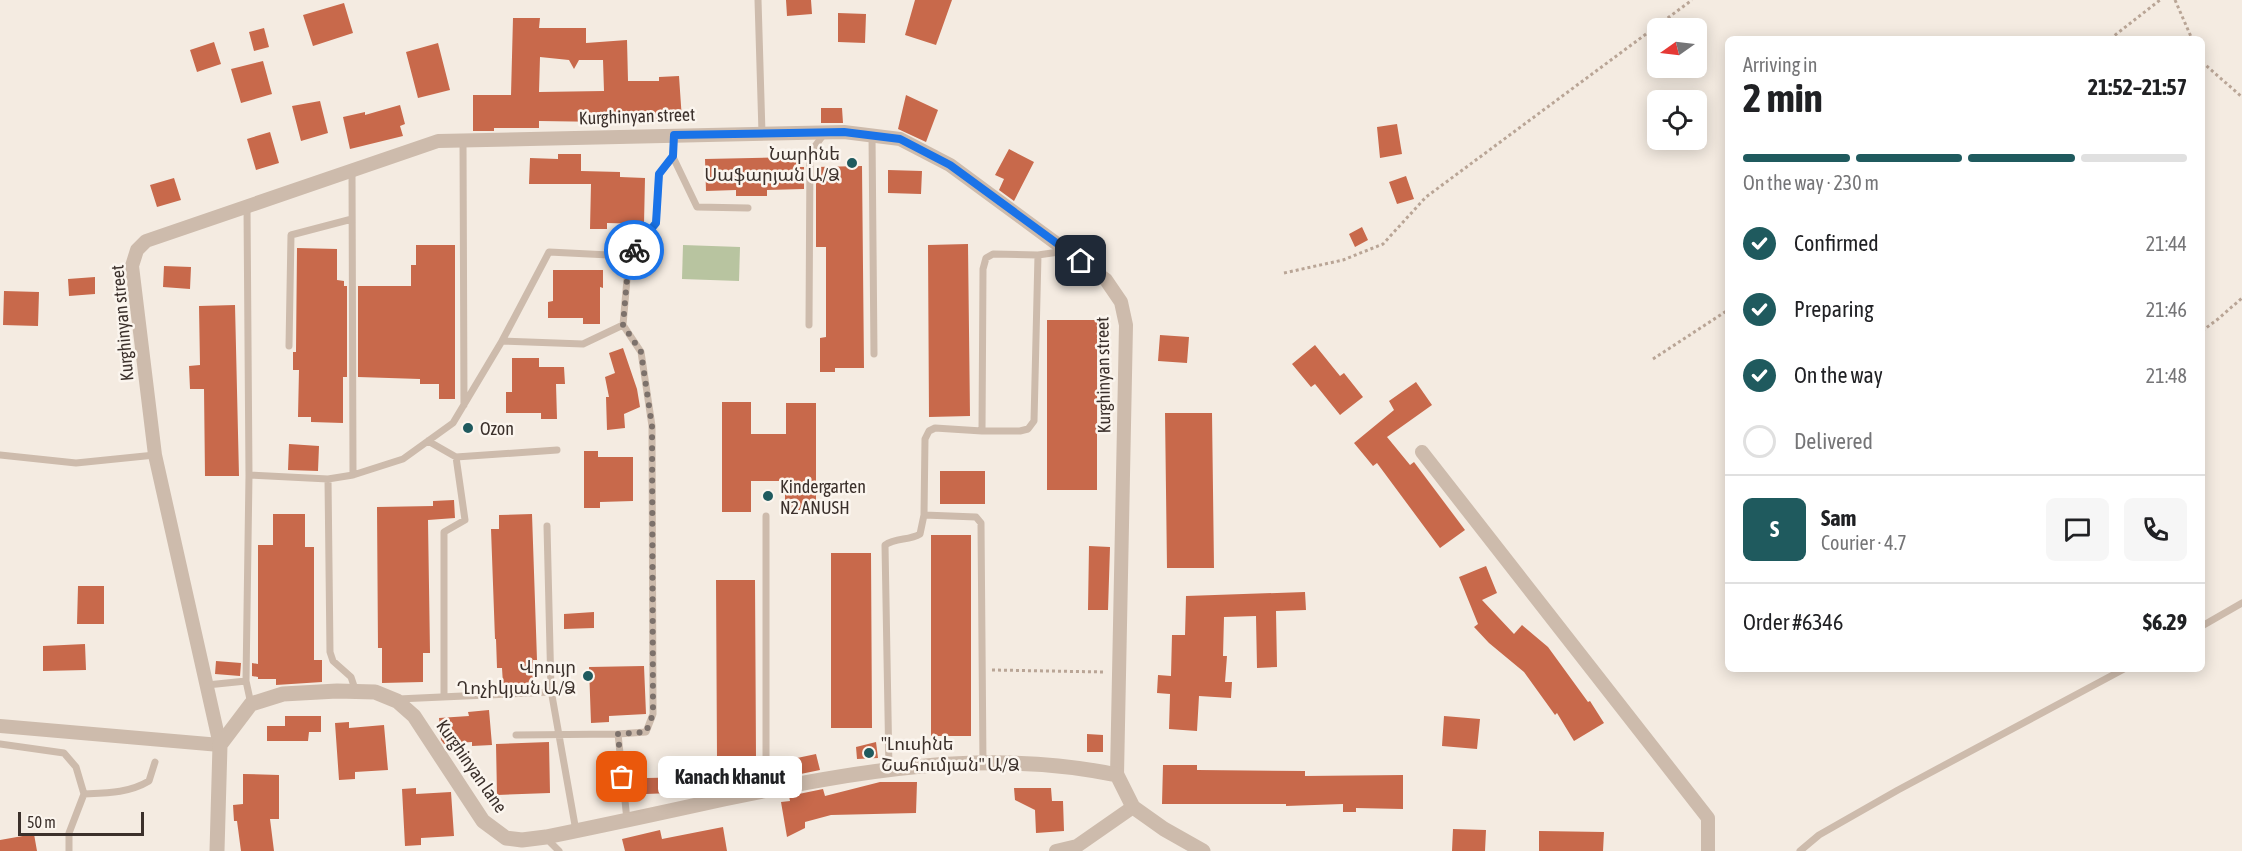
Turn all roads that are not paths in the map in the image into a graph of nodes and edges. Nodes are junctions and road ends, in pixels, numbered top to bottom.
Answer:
1 (758, 0) edge
2 (825, 132) junction
3 (762, 133) junction
4 (674, 135) junction
5 (872, 135) junction
6 (463, 141) junction
7 (673, 156) junction
8 (352, 170) junction
9 (247, 207) junction
10 (748, 208) dead end
11 (352, 219) junction
12 (1069, 251) junction
13 (1038, 255) junction
14 (629, 256) junction
15 (623, 325) junction
16 (809, 325) dead end
17 (502, 341) junction
18 (289, 346) dead end
19 (874, 354) dead end
20 (464, 407) junction
21 (982, 431) junction
22 (428, 441) junction
23 (557, 450) dead end
24 (1422, 452) dead end
25 (0, 454) edge
26 (155, 456) junction
27 (456, 457) junction
28 (249, 475) junction
29 (353, 475) junction
30 (328, 479) junction
31 (924, 515) junction
32 (766, 516) dead end
33 (547, 526) dead end
34 (2242, 603) edge
35 (2205, 624) edge
36 (2118, 672) edge
37 (246, 681) junction
38 (207, 685) junction
39 (356, 692) junction
40 (551, 692) junction
41 (444, 697) junction
42 (393, 699) junction
43 (251, 704) junction
44 (0, 726) edge
45 (618, 734) junction
46 (516, 735) dead end
47 (558, 736) junction
48 (0, 744) edge
49 (220, 745) junction
50 (155, 762) dead end
51 (983, 764) junction
52 (889, 769) junction
53 (1117, 775) junction
54 (766, 790) junction
55 (84, 794) junction
56 (1133, 807) junction
57 (627, 820) junction
58 (576, 831) junction
59 (546, 837) junction
60 (69, 851) edge
61 (217, 851) edge
62 (559, 851) edge
63 (1056, 851) edge
64 (1203, 851) edge
65 (1708, 851) edge
66 (1800, 851) edge

1 - 3 lane
2 - 3 street, Kurghinyan street
2 - 5 street, Kurghinyan street
2 - 16 lane
3 - 4 street, Kurghinyan street
4 - 6 street, Kurghinyan street
4 - 7 lane
5 - 12 street, Kurghinyan street
5 - 19 lane
6 - 8 street, Kurghinyan street
6 - 20 lane
7 - 10 lane
7 - 14 lane
8 - 9 street, Kurghinyan street
8 - 11 lane
9 - 26 street, Kurghinyan street
9 - 28 lane
11 - 18 lane
11 - 29 lane
12 - 13 lane
12 - 53 street, Kurghinyan street
13 - 21 lane
13 - 21 lane
14 - 15 lane
14 - 17 lane
15 - 17 lane
15 - 45 lane
17 - 20 lane
20 - 22 lane
21 - 31 lane
22 - 27 lane
22 - 29 lane
23 - 27 lane
24 - 65 street
25 - 26 lane
26 - 38 street, Kurghinyan street
27 - 41 lane
28 - 30 lane
28 - 37 lane
29 - 30 lane
30 - 39 lane
31 - 51 lane
31 - 52 lane
32 - 54 lane
33 - 40 lane
34 - 35 lane
36 - 66 lane
37 - 38 lane
37 - 43 lane
38 - 49 street, Kurghinyan street
39 - 42 street, Kurghinyan lane
39 - 43 street, Kurghinyan lane
40 - 41 lane
40 - 47 lane
41 - 42 lane
42 - 59 street, Kurghinyan lane
43 - 49 street
44 - 49 street
45 - 47 lane
45 - 57 lane
46 - 47 lane
47 - 58 lane
48 - 55 lane
49 - 61 street, Kurghinyan street
50 - 55 lane
51 - 52 street, Kurghinyan lane
51 - 53 street, Kurghinyan lane
52 - 54 street, Kurghinyan lane
53 - 56 street, Kurghinyan street
54 - 57 street, Kurghinyan lane
55 - 60 lane
56 - 63 street
56 - 64 street, Kurghinyan street
57 - 58 street, Kurghinyan lane
58 - 59 street, Kurghinyan lane
59 - 62 lane

